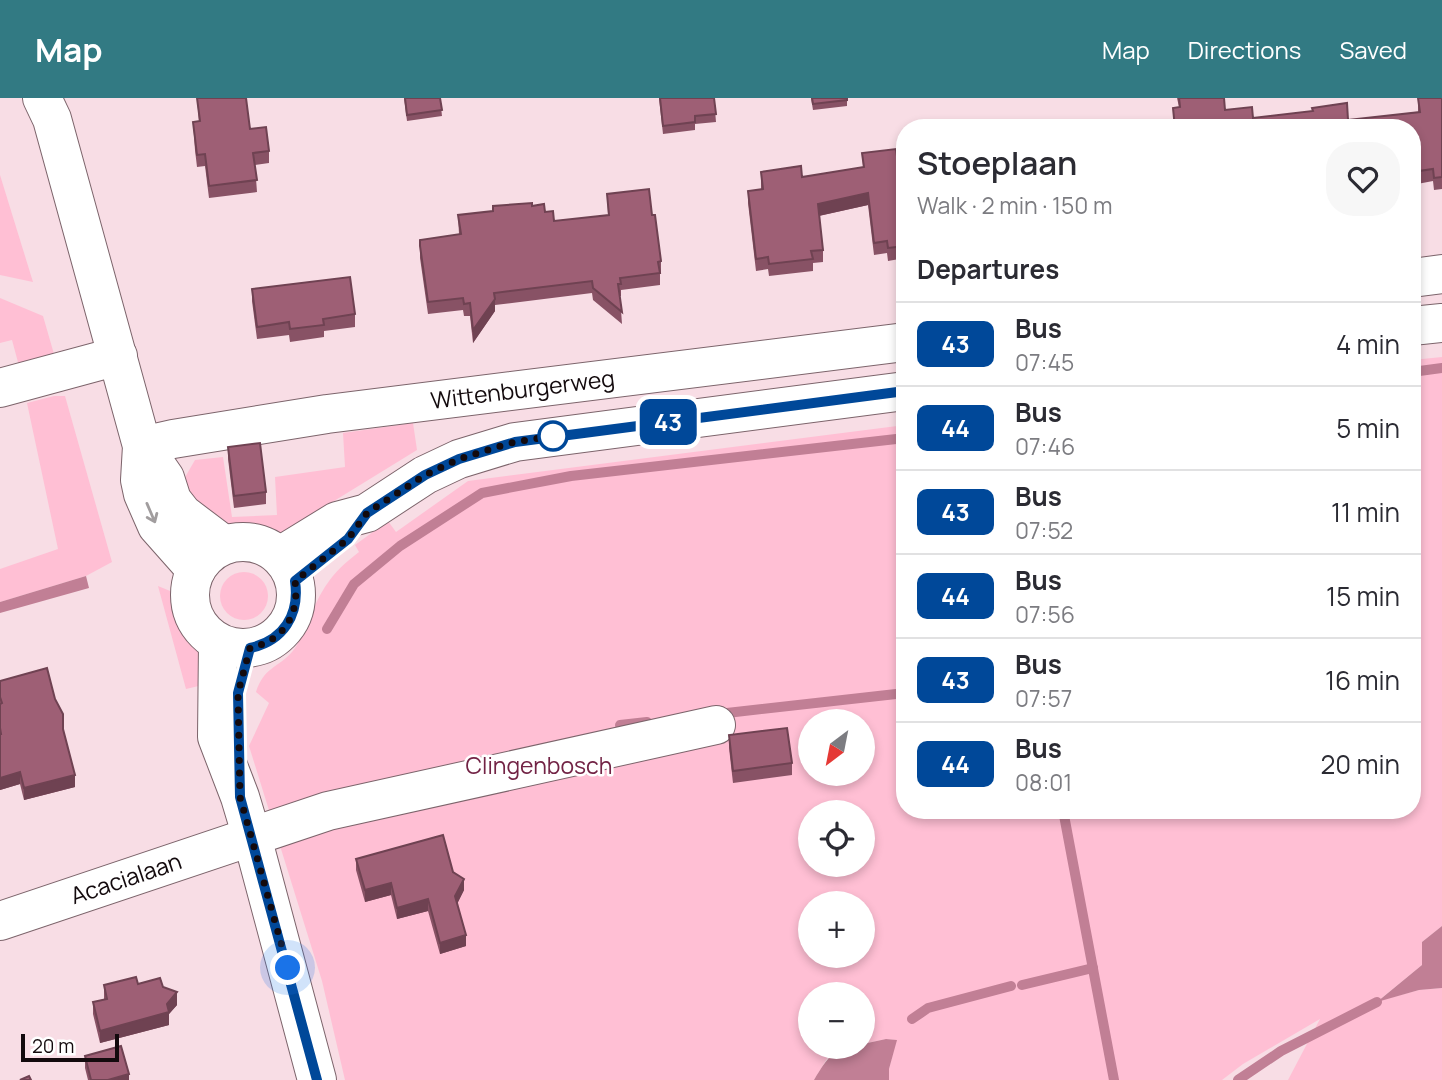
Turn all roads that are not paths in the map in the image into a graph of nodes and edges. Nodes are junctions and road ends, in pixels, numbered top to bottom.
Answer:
1 (42, 98) edge
2 (1442, 274) edge
3 (1421, 277) edge
4 (1442, 323) edge
5 (1421, 325) edge
6 (896, 343) edge
7 (118, 356) junction
8 (0, 388) edge
9 (896, 392) edge
10 (142, 446) junction
11 (224, 545) junction
12 (287, 568) junction
13 (196, 570) junction
14 (234, 646) junction
15 (716, 725) dead end
16 (252, 837) junction
17 (0, 920) edge
18 (317, 1080) edge

1 - 7 street
2 - 3 street
4 - 5 street
6 - 10 street, Wittenburgerweg
7 - 8 street
7 - 10 street
9 - 12 street
10 - 11 street
10 -> 13 street
11 - 12 street
11 - 13 street
12 - 14 street
13 - 14 street
14 - 16 street
15 - 16 street, Acacialaan
16 - 17 street, Acacialaan
16 - 18 street

